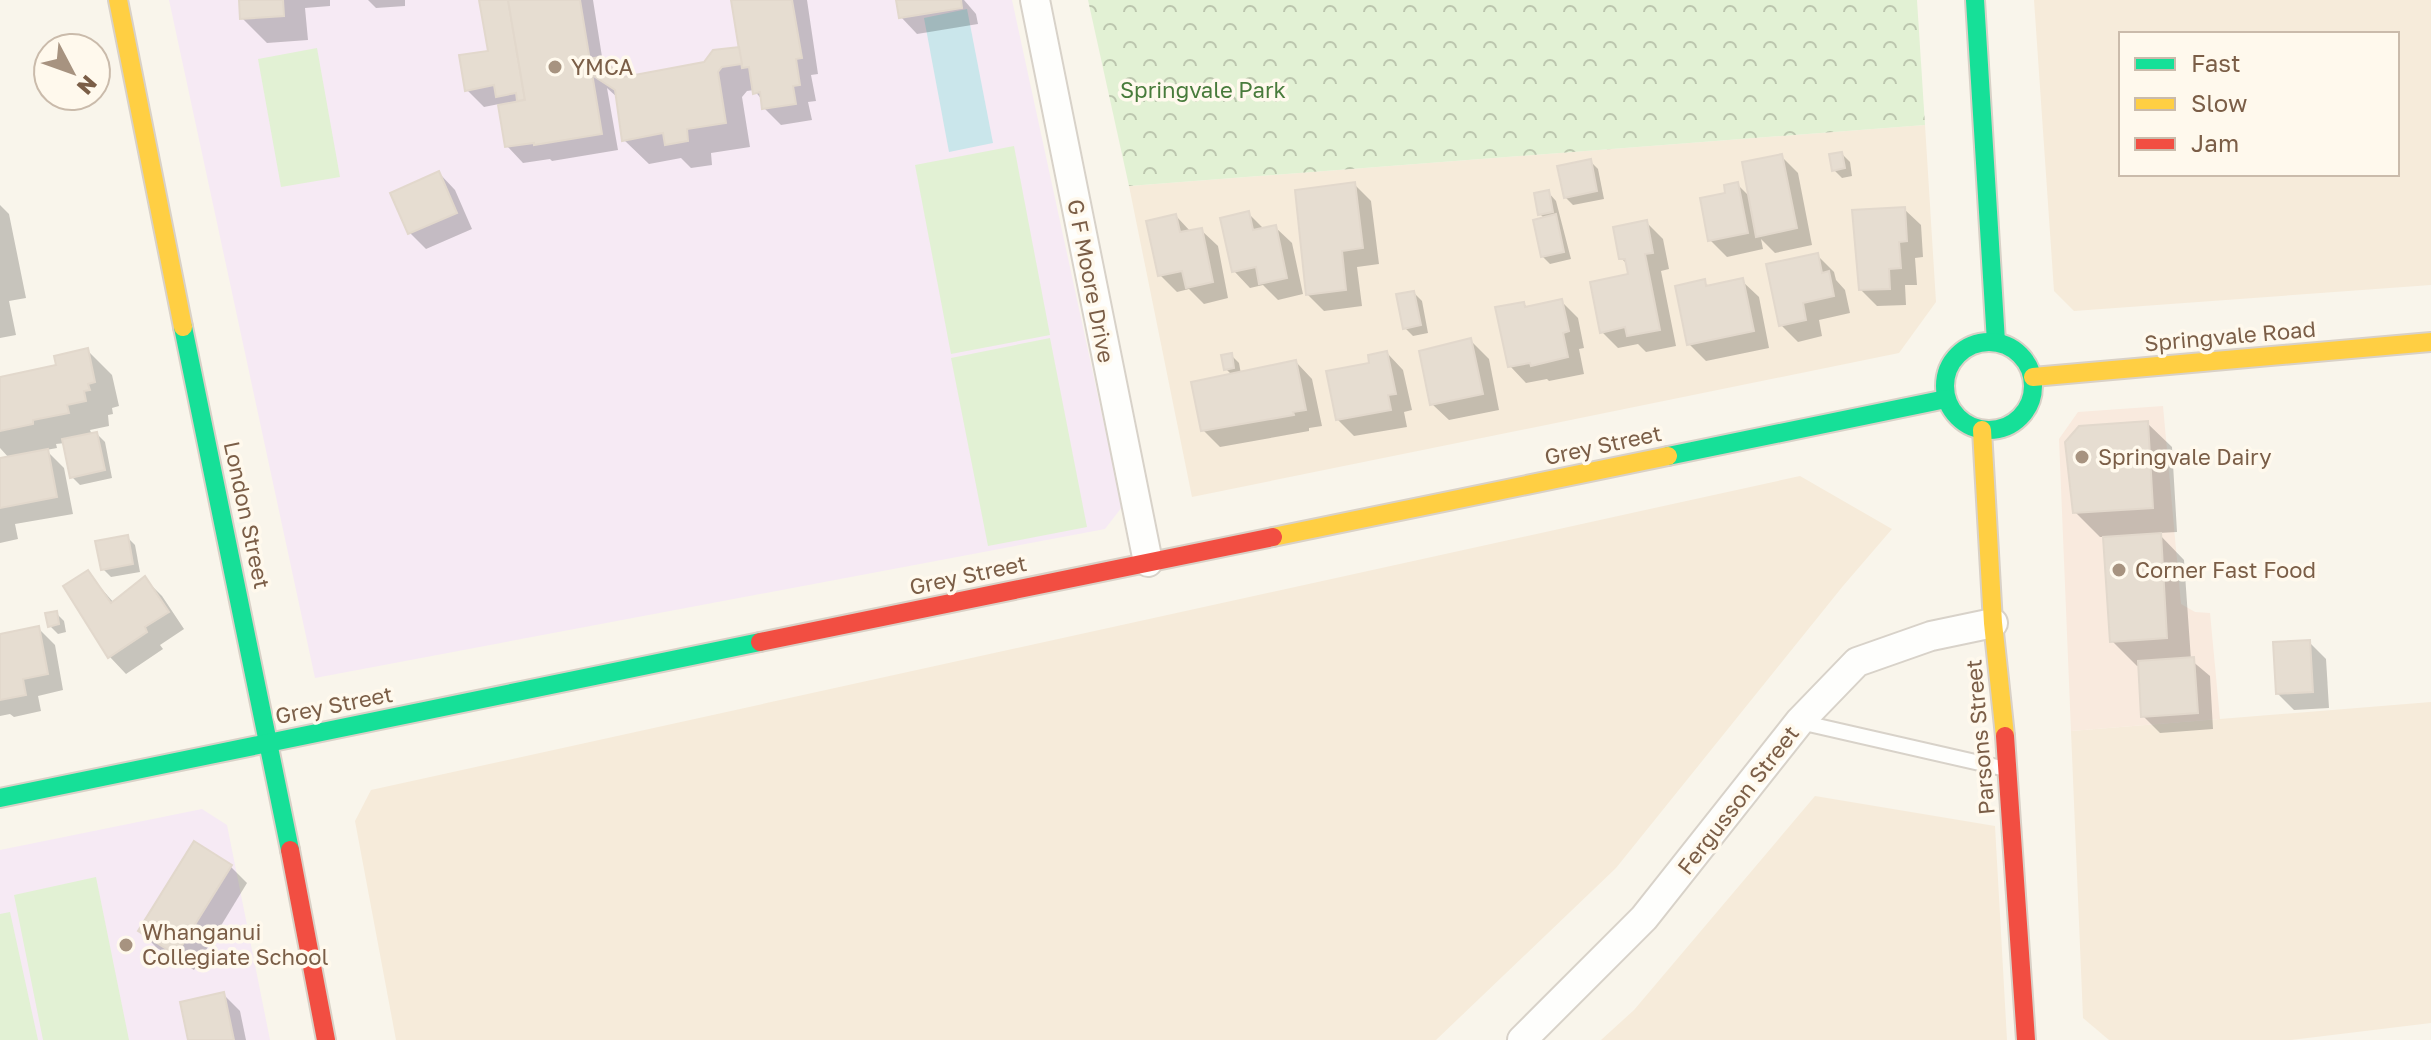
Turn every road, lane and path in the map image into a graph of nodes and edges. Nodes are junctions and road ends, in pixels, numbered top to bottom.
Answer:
1 (118, 0) edge
2 (1035, 0) edge
3 (1975, 0) edge
4 (1996, 342) junction
5 (2431, 342) edge
6 (2033, 377) junction
7 (1946, 399) junction
8 (1982, 430) junction
9 (1148, 562) junction
10 (1993, 623) junction
11 (1800, 721) junction
12 (270, 742) junction
13 (2009, 769) junction
14 (0, 798) edge
15 (326, 1040) edge
16 (1522, 1040) edge
17 (2026, 1040) edge

1 - 12 main road, London Street
2 - 9 street, G F Moore Drive
3 - 4 main road
4 - 6 main road
4 - 7 main road
5 - 6 main road, Springvale Road
6 - 8 main road
7 - 8 main road
7 - 9 main road, Grey Street
8 - 10 main road, Parsons Street
9 - 12 main road, Grey Street
10 - 11 street, Fergusson Street
10 - 13 main road, Parsons Street
11 - 13 lane
11 - 16 street, Fergusson Street
12 - 14 main road, Grey Street
12 - 15 main road, London Street
13 - 17 main road, Parsons Street

